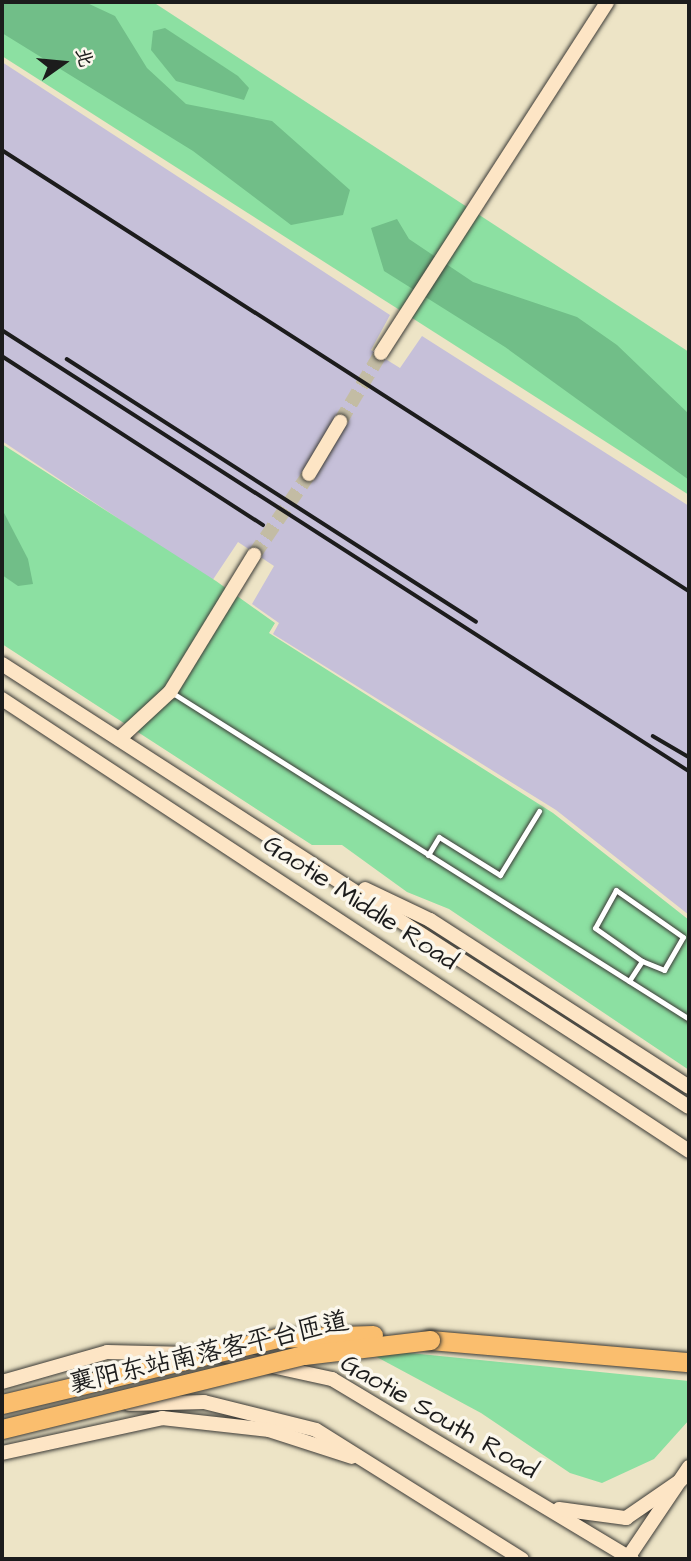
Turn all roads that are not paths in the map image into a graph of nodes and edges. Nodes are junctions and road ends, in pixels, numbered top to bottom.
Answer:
1 (607, 2) edge
2 (381, 353) tunnel mouth
3 (340, 422) tunnel mouth
4 (309, 474) tunnel mouth
5 (254, 555) tunnel mouth
6 (2, 664) edge
7 (170, 692) junction
8 (2, 699) edge
9 (118, 739) junction
10 (539, 811) dead end
11 (428, 855) junction
12 (308, 861) junction
13 (642, 961) junction
14 (629, 981) junction
15 (689, 1019) edge
16 (689, 1087) edge
17 (689, 1107) edge
18 (689, 1151) edge
19 (430, 1340) junction
20 (689, 1362) edge
21 (2, 1382) edge
22 (2, 1404) edge
23 (2, 1432) edge
24 (2, 1453) edge
25 (383, 1467) junction
26 (689, 1467) edge
27 (681, 1480) junction
28 (531, 1499) junction
29 (522, 1559) edge
30 (629, 1559) edge

1 - 2 street
3 - 4 street
5 - 7 street
6 - 9 street, Gaotie Middle Road
7 - 9 street
7 - 11 lane
8 - 18 street, Gaotie Middle Road
9 - 12 street, Gaotie Middle Road
10 - 11 lane
11 - 14 lane
12 - 16 street, Gaotie Middle Road
12 - 17 street, Gaotie Middle Road
13 - 13 lane
13 - 14 lane
14 - 15 lane
19 - 20 highway
19 - 22 highway, bridge
19 - 23 highway, 襄阳东站南落客平台匝道, bridge
21 - 28 street, Gaotie South Road
23 - 25 street
24 - 25 street
25 - 29 street
26 - 27 street
27 - 28 street
27 - 30 street
28 - 30 street, Gaotie South Road

